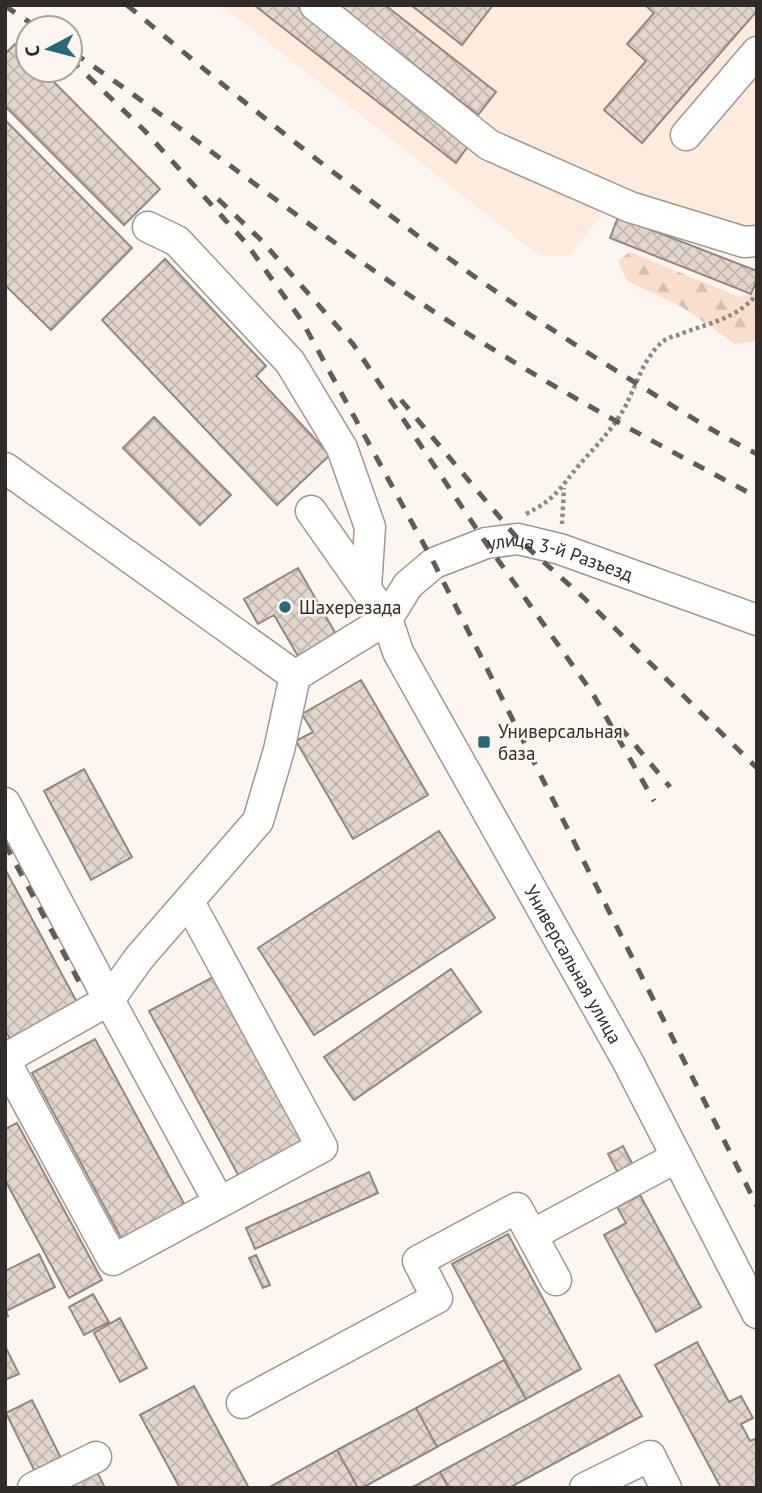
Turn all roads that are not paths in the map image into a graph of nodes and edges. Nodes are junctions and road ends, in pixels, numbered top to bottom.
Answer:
1 (315, 5) edge
2 (757, 52) edge
3 (686, 135) dead end
4 (148, 227) dead end
5 (757, 241) edge
6 (5, 468) edge
7 (311, 510) dead end
8 (366, 589) junction
9 (387, 618) junction
10 (757, 620) edge
11 (295, 676) junction
12 (5, 803) edge
13 (189, 902) junction
14 (109, 1000) junction
15 (5, 1060) edge
16 (677, 1157) junction
17 (219, 1202) junction
18 (532, 1236) junction
19 (556, 1280) dead end
20 (757, 1313) edge
21 (242, 1403) dead end
22 (96, 1457) dead end
23 (33, 1488) edge
24 (585, 1488) edge
25 (666, 1488) edge

1 - 5 street
2 - 3 street
4 - 8 street
6 - 11 street
7 - 8 street, Универсальная улица
8 - 9 street, Универсальная улица
9 - 10 street, улица 3-й Разъезд
9 - 11 street
9 - 16 street, Универсальная улица
11 - 13 street
12 - 14 street
13 - 14 street
13 - 17 street
14 - 15 street
14 - 17 street
15 - 17 street
16 - 18 street
16 - 20 street, Универсальная улица
18 - 19 street
18 - 21 street
22 - 23 street
24 - 25 street

